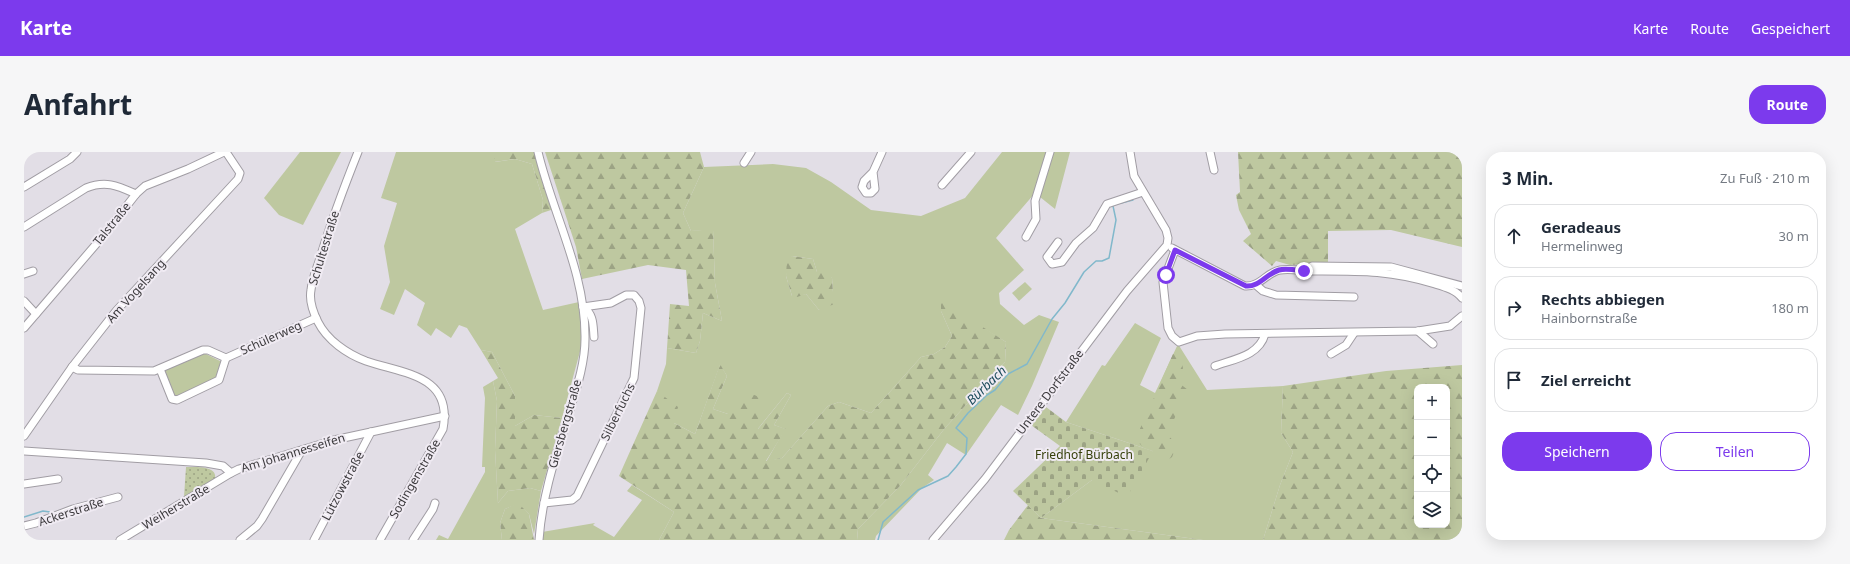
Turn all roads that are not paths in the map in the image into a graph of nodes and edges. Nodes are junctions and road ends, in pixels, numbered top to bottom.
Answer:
1 (77, 152) edge
2 (225, 152) edge
3 (358, 152) edge
4 (538, 152) edge
5 (751, 152) edge
6 (882, 152) edge
7 (971, 152) edge
8 (1050, 152) edge
9 (1130, 152) edge
10 (1210, 152) edge
11 (744, 163) dead end
12 (1214, 170) dead end
13 (873, 172) dead end
14 (942, 184) dead end
15 (24, 187) edge
16 (1143, 192) junction
17 (136, 194) junction
18 (24, 227) edge
19 (1026, 237) dead end
20 (1058, 242) dead end
21 (1167, 245) junction
22 (1175, 250) junction
23 (33, 271) dead end
24 (1304, 271) junction
25 (24, 274) edge
26 (1256, 285) junction
27 (1462, 286) edge
28 (1460, 294) edge
29 (1354, 297) dead end
30 (24, 301) edge
31 (583, 307) junction
32 (36, 314) junction
33 (1462, 316) edge
34 (316, 318) junction
35 (24, 328) edge
36 (1418, 331) junction
37 (1354, 333) junction
38 (1265, 334) junction
39 (594, 337) dead end
40 (1433, 344) dead end
41 (1331, 354) dead end
42 (226, 358) junction
43 (1215, 366) dead end
44 (72, 367) junction
45 (160, 369) junction
46 (445, 416) junction
47 (371, 432) junction
48 (24, 436) edge
49 (302, 450) junction
50 (24, 451) edge
51 (231, 473) junction
52 (58, 479) dead end
53 (24, 484) edge
54 (118, 497) dead end
55 (435, 503) dead end
56 (544, 503) junction
57 (24, 526) edge
58 (120, 540) edge
59 (240, 540) edge
60 (314, 540) edge
61 (380, 540) edge
62 (413, 540) edge
63 (539, 540) edge
64 (933, 540) edge

1 - 15 street
2 - 17 street, Talstraße
2 - 44 street, Am Vogelsang
3 - 34 street, Schultestraße
4 - 31 street, Giersbergstraße
5 - 11 street
6 - 13 street
7 - 14 street
8 - 19 street
9 - 16 street
10 - 12 street
16 - 20 street
16 - 21 street
17 - 18 street
17 - 32 street, Talstraße
21 - 22 street
21 - 64 street, Untere Dorfstraße
22 - 26 street
22 - 38 street
23 - 25 street
24 - 26 street
24 - 27 street
24 - 28 street
26 - 29 street
30 - 32 street
31 - 39 street, Giersbergstraße
31 - 56 street, Giersbergstraße
31 - 56 street, Silberfuchs
32 - 35 street, Talstraße
33 - 36 street
34 - 42 street, Schülerweg
34 - 46 street, Schultestraße
36 - 37 street
36 - 40 street
37 - 38 street
37 - 41 street
38 - 43 street
42 - 45 street, Schülerweg
42 - 45 street, Schülerweg
44 - 45 street, Schülerweg
44 - 48 street, Am Vogelsang
46 - 47 street, Am Johannesseifen
46 - 61 street, Sodingenstraße
47 - 49 street, Am Johannesseifen
47 - 60 street, Lützowstraße
49 - 51 street, Am Johannesseifen
49 - 59 street
50 - 51 street, Am Johannesseifen
51 - 58 street, Weiherstraße
52 - 53 street
54 - 57 street, Ackerstraße
55 - 62 street
56 - 63 street, Giersbergstraße

